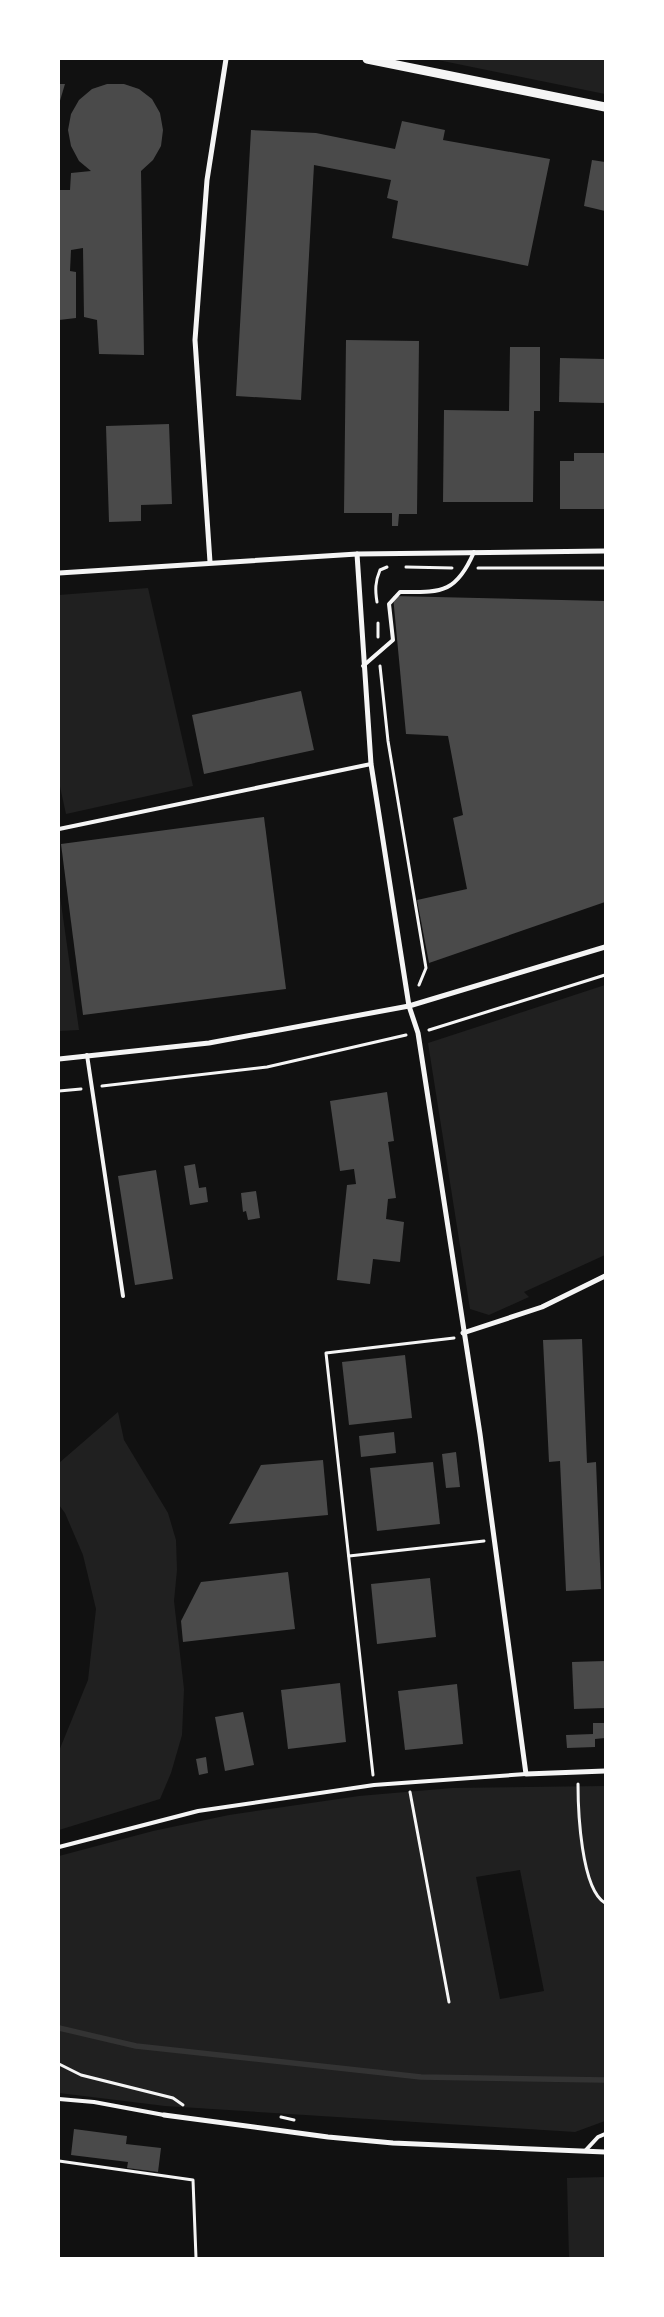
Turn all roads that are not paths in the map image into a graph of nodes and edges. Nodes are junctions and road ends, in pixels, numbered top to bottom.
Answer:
1 (226, 59) edge
2 (367, 59) edge
3 (605, 107) edge
4 (605, 551) edge
5 (474, 552) junction
6 (357, 554) junction
7 (210, 562) junction
8 (59, 573) edge
9 (363, 666) junction
10 (371, 764) junction
11 (59, 829) edge
12 (605, 947) edge
13 (410, 1006) junction
14 (87, 1055) junction
15 (59, 1059) edge
16 (605, 1276) edge
17 (123, 1296) dead end
18 (463, 1333) junction
19 (605, 1771) edge
20 (526, 1774) junction
21 (59, 1847) edge
22 (59, 2099) edge
23 (164, 2116) joint
24 (605, 2134) edge
25 (585, 2152) junction
26 (605, 2152) edge

1 - 7 street
2 - 3 street
4 - 5 street
5 - 6 street
5 - 9 lane
6 - 7 street
6 - 9 street
7 - 8 street
9 - 10 street
10 - 11 lane
10 - 13 street
12 - 13 street
13 - 14 street
13 - 18 street
14 - 15 street
14 - 17 lane
16 - 18 street
18 - 20 street
19 - 20 street
20 - 21 lane
22 - 23 lane
23 - 25 street
24 - 25 lane
25 - 26 street

